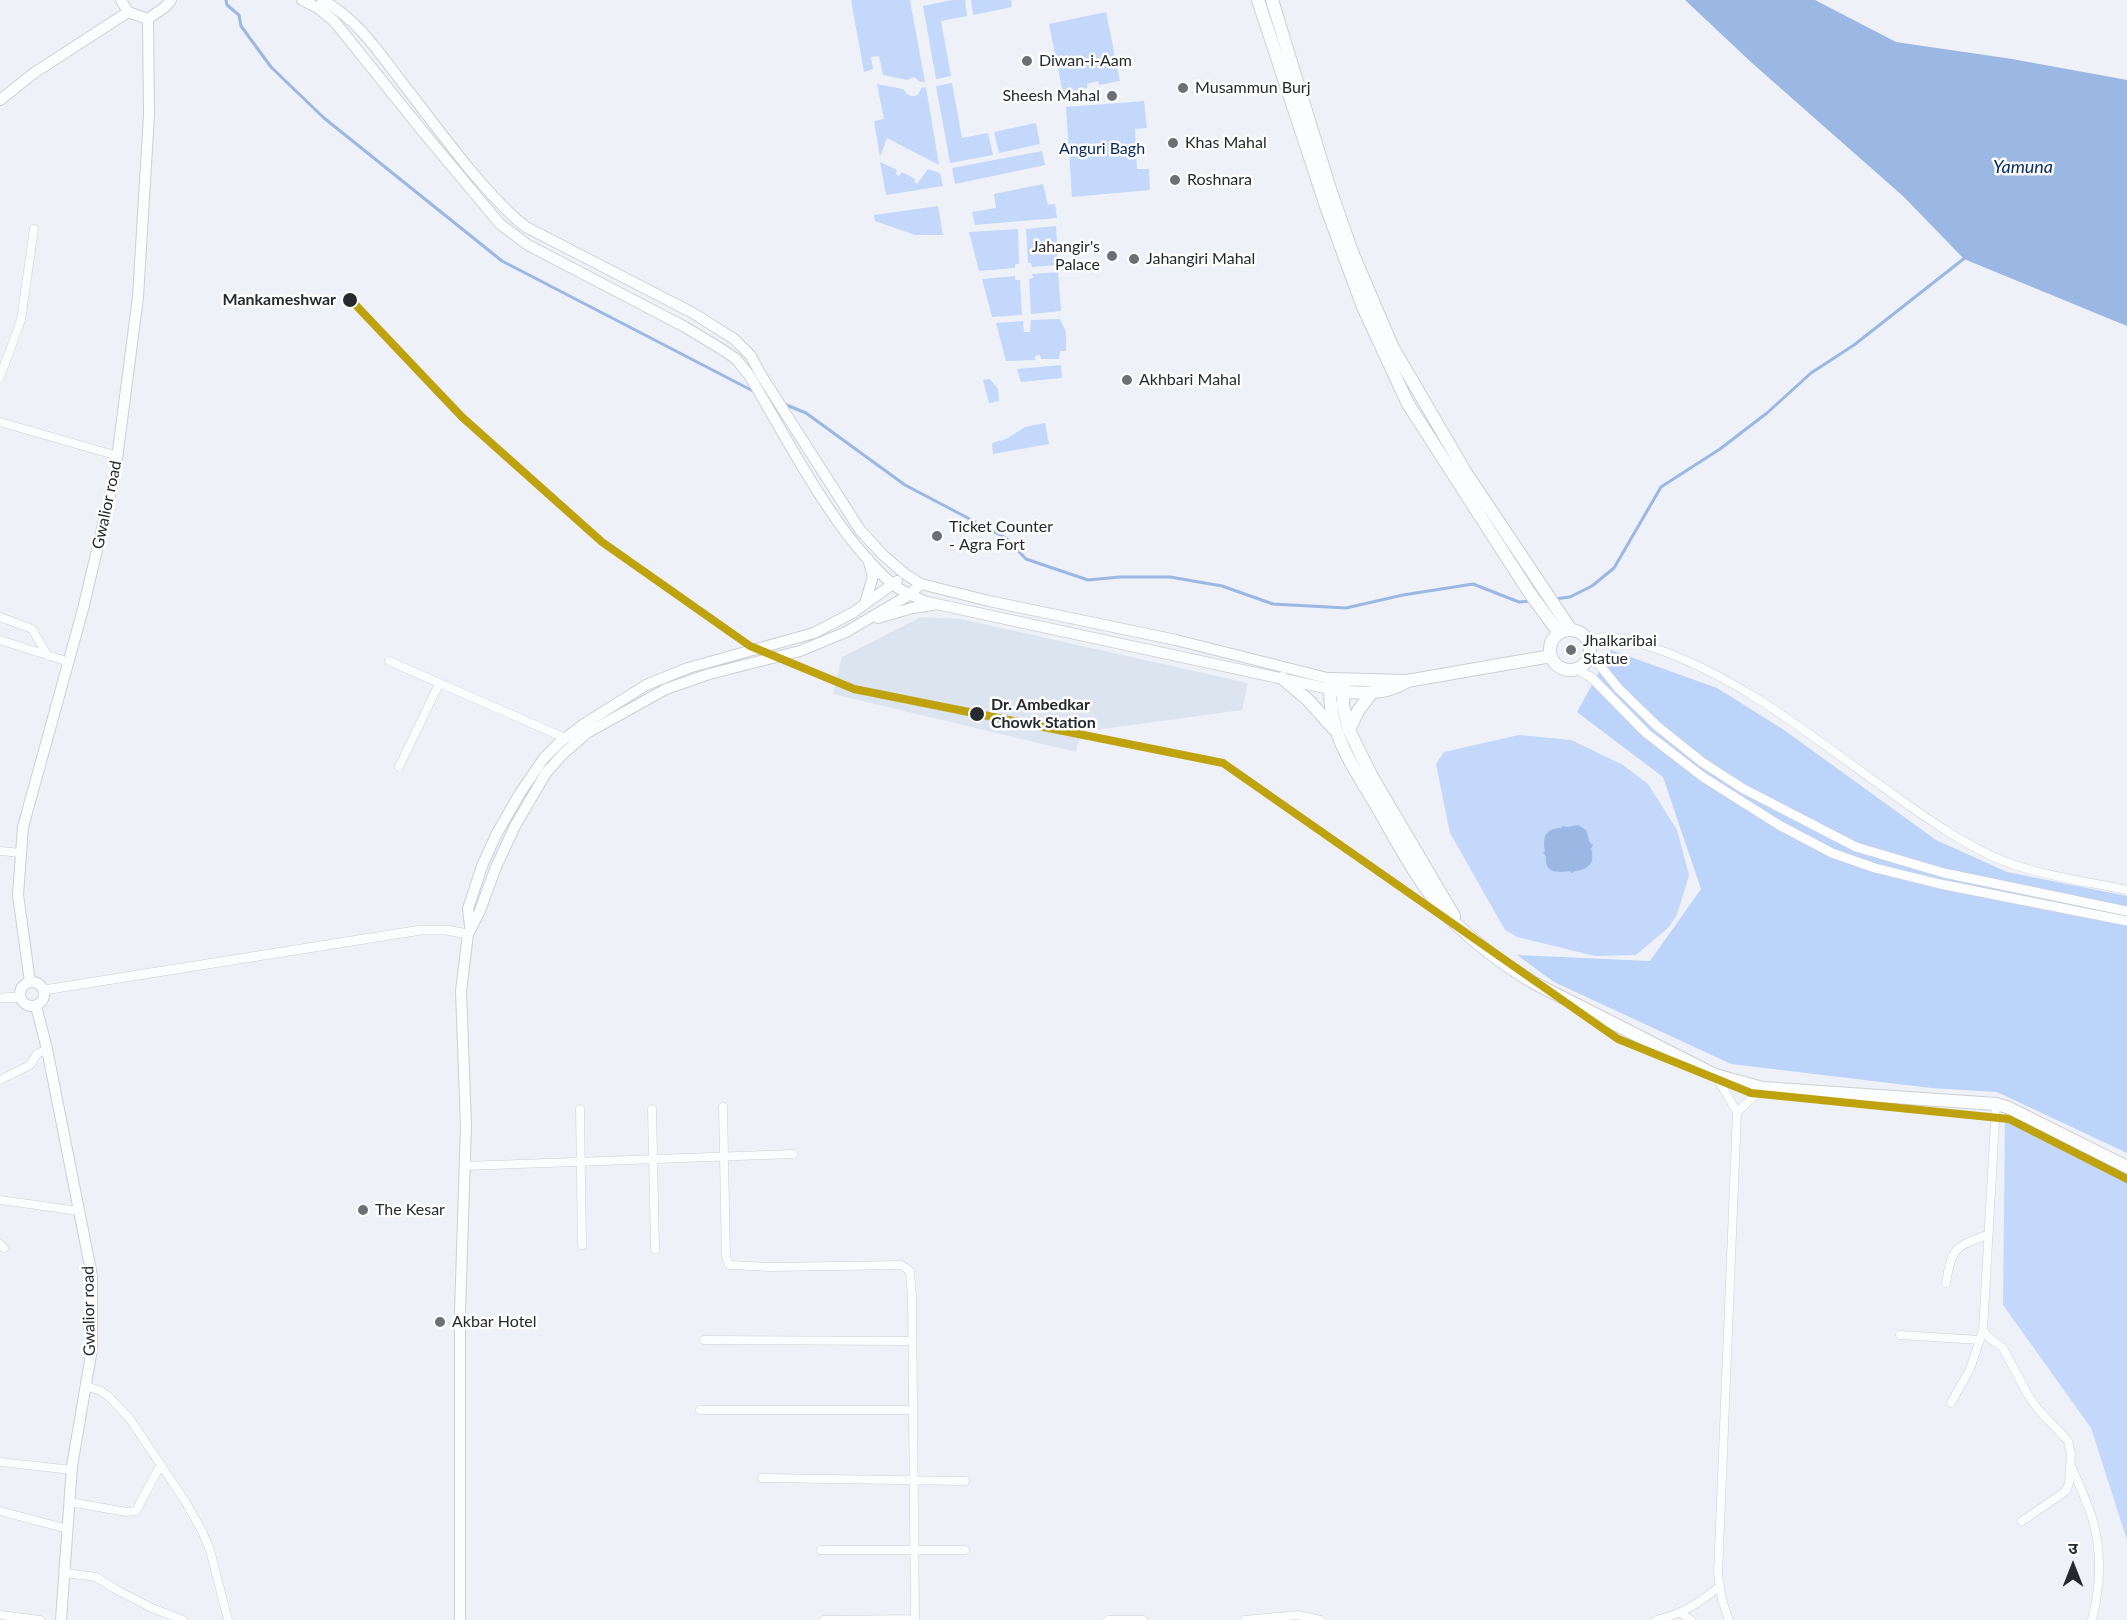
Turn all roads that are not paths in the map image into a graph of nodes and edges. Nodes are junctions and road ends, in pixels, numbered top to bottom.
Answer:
1 (121, 0) edge
2 (171, 0) edge
3 (302, 0) edge
4 (322, 0) edge
5 (1258, 0) edge
6 (1272, 0) edge
7 (128, 12) junction
8 (148, 19) junction
9 (0, 100) edge
10 (516, 219) junction
11 (506, 228) junction
12 (34, 229) dead end
13 (693, 313) junction
14 (685, 327) junction
15 (0, 377) edge
16 (782, 418) junction
17 (0, 422) edge
18 (118, 456) junction
19 (815, 460) junction
20 (804, 466) junction
21 (867, 556) junction
22 (904, 574) junction
23 (893, 584) junction
24 (921, 584) junction
25 (909, 595) junction
26 (865, 604) junction
27 (936, 604) junction
28 (0, 617) edge
29 (861, 624) junction
30 (1565, 632) junction
31 (0, 640) edge
32 (1588, 640) junction
33 (1590, 653) junction
34 (48, 656) junction
35 (1551, 656) junction
36 (389, 661) dead end
37 (69, 662) junction
38 (1577, 669) junction
39 (1282, 678) junction
40 (1407, 681) junction
41 (439, 684) junction
42 (1337, 685) junction
43 (1373, 692) junction
44 (1342, 731) junction
45 (565, 738) junction
46 (399, 767) dead end
47 (0, 851) edge
48 (21, 853) junction
49 (2127, 890) edge
50 (2127, 911) edge
51 (2127, 921) edge
52 (469, 930) junction
53 (30, 982) junction
54 (44, 990) junction
55 (0, 998) edge
56 (21, 998) junction
57 (36, 1006) junction
58 (47, 1049) junction
59 (1715, 1075) junction
60 (0, 1080) edge
61 (1763, 1088) junction
62 (1996, 1104) junction
63 (723, 1107) dead end
64 (580, 1109) dead end
65 (652, 1109) dead end
66 (1737, 1112) junction
67 (793, 1154) dead end
68 (723, 1156) junction
69 (654, 1159) junction
70 (581, 1162) junction
71 (465, 1166) junction
72 (2127, 1167) edge
73 (0, 1200) edge
74 (79, 1211) junction
75 (1988, 1235) junction
76 (582, 1245) dead end
77 (655, 1249) dead end
78 (1946, 1283) dead end
79 (1983, 1330) junction
80 (1900, 1335) dead end
81 (704, 1340) dead end
82 (1980, 1340) junction
83 (912, 1341) junction
84 (86, 1386) junction
85 (1952, 1403) dead end
86 (700, 1410) dead end
87 (913, 1410) junction
88 (0, 1462) edge
89 (2071, 1463) junction
90 (160, 1464) junction
91 (72, 1470) junction
92 (762, 1478) dead end
93 (915, 1481) junction
94 (965, 1481) dead end
95 (70, 1502) junction
96 (0, 1511) edge
97 (2022, 1521) dead end
98 (68, 1529) junction
99 (915, 1549) junction
100 (821, 1550) dead end
101 (965, 1550) dead end
102 (65, 1573) junction
103 (1719, 1587) junction
104 (1681, 1613) junction
105 (0, 1615) edge
106 (40, 1620) edge
107 (62, 1620) edge
108 (183, 1620) edge
109 (228, 1620) edge
110 (460, 1620) edge
111 (824, 1620) edge
112 (915, 1620) edge
113 (1108, 1620) edge
114 (1143, 1620) edge
115 (1245, 1620) edge
116 (1320, 1620) edge
117 (1657, 1620) edge
118 (1691, 1620) edge
119 (1729, 1620) edge
120 (2092, 1620) edge

1 - 7 main road
2 - 8 main road
3 - 11 main road
4 - 10 main road
5 - 30 main road
6 - 30 main road
7 - 8 main road
7 - 9 main road
8 - 18 main road, Gwalior road
10 - 11 main road
10 - 13 main road
11 - 14 main road
12 - 15 street
13 - 14 main road
13 - 16 main road
14 - 16 main road
16 - 19 main road
16 - 20 main road
17 - 18 street
18 - 37 main road, Gwalior road
19 - 20 main road
19 - 22 main road
20 - 21 main road
21 - 23 main road
21 - 26 main road
22 - 23 main road
22 - 24 main road
23 - 25 main road
23 - 26 main road
24 - 25 main road
24 - 42 main road
25 - 27 main road
25 - 29 main road
26 - 45 main road
27 - 29 main road
27 - 39 main road
28 - 34 street
29 - 52 main road
30 - 32 main road
30 - 35 main road
31 - 34 street
32 - 33 main road
32 - 49 street
33 - 38 main road
33 - 50 street
34 - 37 street
35 - 38 main road
35 - 40 main road
36 - 41 street
37 - 48 main road, Gwalior road
38 - 51 street
39 - 42 main road
39 - 44 main road
40 - 42 main road
40 - 43 main road
41 - 45 street
41 - 46 street
42 - 43 main road
42 - 44 main road
43 - 44 main road
44 - 59 main road
45 - 52 main road
47 - 48 street
48 - 53 main road, Gwalior road
52 - 54 street
52 - 71 main road
53 - 54 main road
53 - 56 main road
54 - 57 main road
55 - 56 street
56 - 57 main road
57 - 58 main road, Gwalior road
58 - 60 street
58 - 74 main road, Gwalior road
59 - 61 main road
59 - 66 street
61 - 62 main road
61 - 66 street
62 - 72 main road
62 - 75 street
63 - 68 street
64 - 70 street
65 - 69 street
66 - 103 street
67 - 68 street
68 - 69 street
68 - 83 street
69 - 70 street
69 - 77 street
70 - 71 street
70 - 76 street
71 - 110 main road
73 - 74 street
74 - 84 main road, Gwalior road
75 - 78 street
75 - 79 street
79 - 82 street
79 - 89 street
80 - 82 street
81 - 83 street
82 - 85 street
83 - 87 street
84 - 90 street
84 - 91 main road, Gwalior road
86 - 87 street
87 - 93 street
88 - 91 street
89 - 97 street
89 - 120 street
90 - 95 street
90 - 109 street
91 - 95 main road, Gwalior road
92 - 93 street
93 - 94 street
93 - 99 street
95 - 98 main road, Gwalior road
96 - 98 street
98 - 102 main road, Gwalior road
99 - 100 street
99 - 101 street
99 - 112 street
102 - 107 main road, Gwalior road
102 - 108 street
103 - 104 street
103 - 119 street
104 - 117 street
104 - 118 street
105 - 106 street
111 - 112 street
113 - 114 street
115 - 116 street

